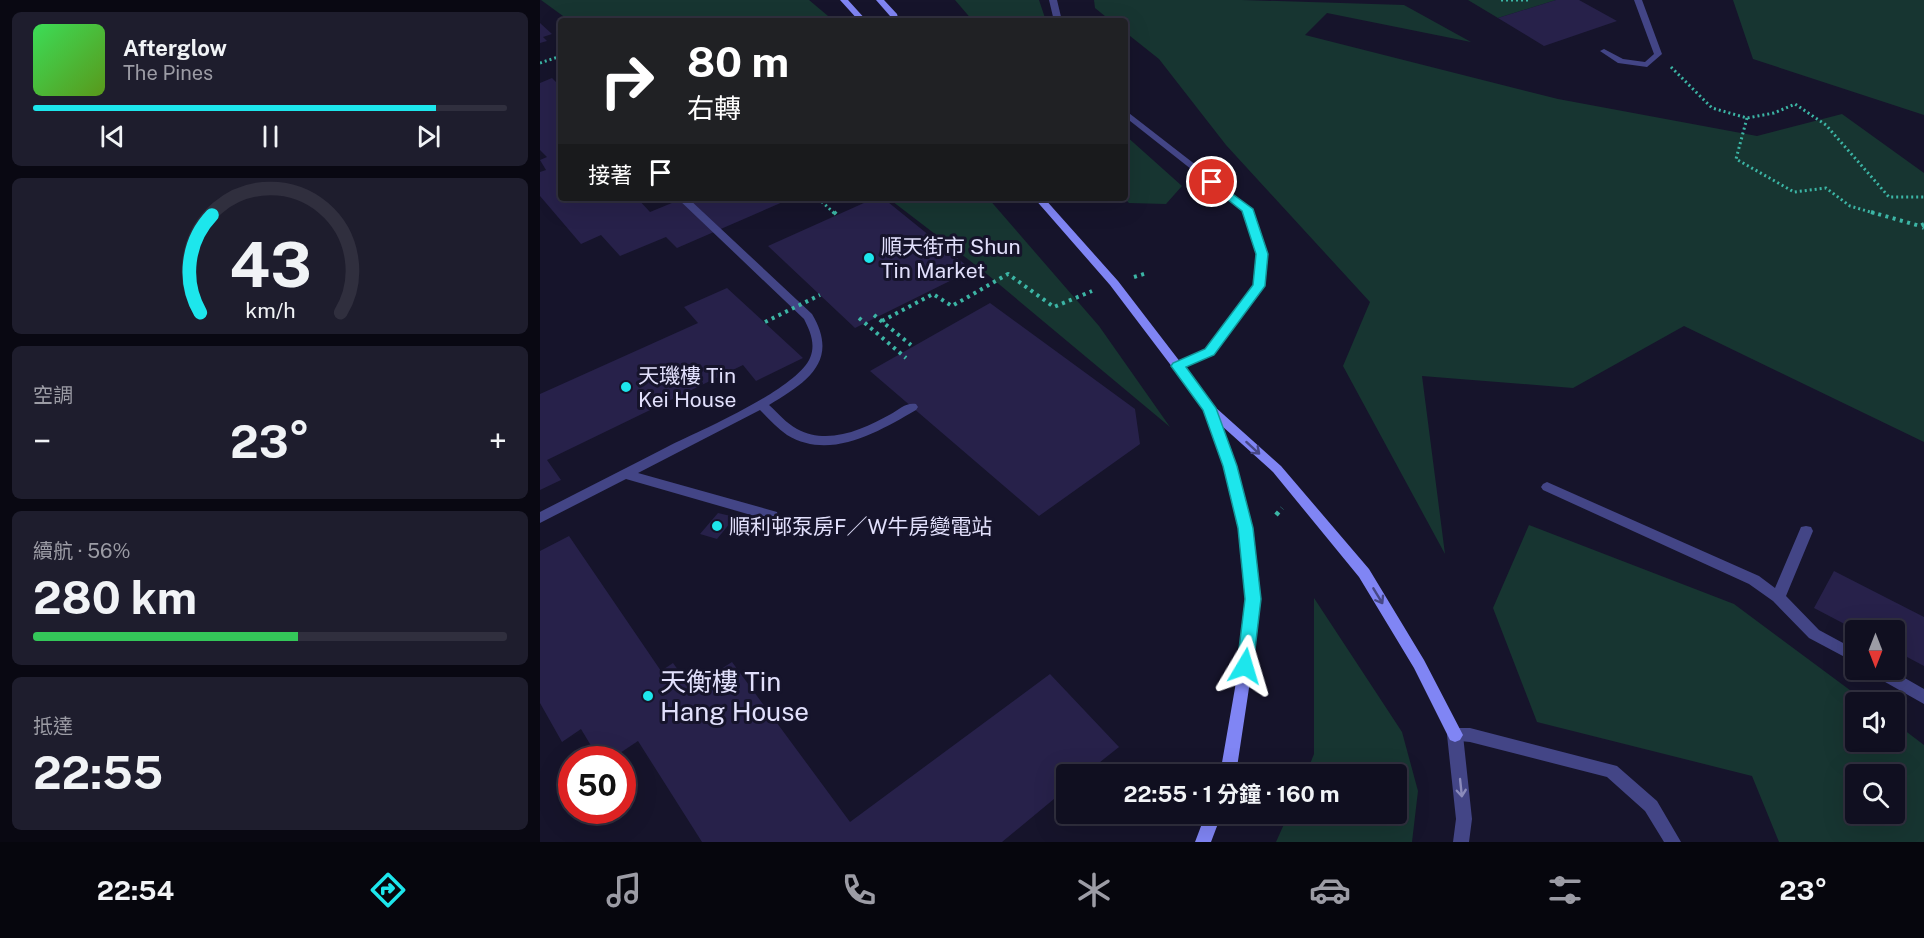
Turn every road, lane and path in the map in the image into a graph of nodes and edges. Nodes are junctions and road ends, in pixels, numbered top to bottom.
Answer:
1 (844, 0) edge
2 (880, 0) edge
3 (1053, 0) edge
4 (1501, 0) edge
5 (1528, 0) edge
6 (1638, 0) edge
7 (861, 18) edge
8 (894, 18) edge
9 (1057, 18) edge
10 (1604, 51) dead end
11 (1658, 54) junction
12 (558, 57) edge
13 (540, 63) edge
14 (1128, 115) edge
15 (1747, 118) junction
16 (1924, 197) edge
17 (685, 201) edge
18 (821, 201) edge
19 (1042, 201) edge
20 (839, 217) dead end
21 (1923, 226) edge
22 (1085, 294) dead end
23 (820, 295) dead end
24 (874, 315) dead end
25 (859, 318) dead end
26 (882, 321) junction
27 (765, 322) dead end
28 (911, 345) dead end
29 (906, 358) dead end
30 (1178, 366) junction
31 (761, 404) junction
32 (912, 407) dead end
33 (1209, 408) junction
34 (625, 474) junction
35 (1547, 487) dead end
36 (772, 516) dead end
37 (540, 518) edge
38 (1806, 531) dead end
39 (1778, 597) junction
40 (1845, 651) edge
41 (1895, 680) edge
42 (1924, 697) edge
43 (1455, 735) junction
44 (1230, 764) edge
45 (1210, 824) edge
46 (1203, 842) edge
47 (1461, 842) edge
48 (1673, 842) edge

1 - 7 main road
2 - 8 main road
3 - 9 street
4 - 5 path
6 - 11 street
10 - 11 street
11 - 15 path
12 - 13 path
14 - 30 street
15 - 16 path
15 - 21 path
17 - 31 street
18 - 20 path
19 - 30 main road
22 - 26 path
23 - 27 path, bridge
24 - 26 path
25 - 29 path
26 - 28 path
30 - 33 main road
31 - 32 street
31 - 34 street
33 -> 43 main road
33 - 44 main road
34 - 36 street
34 - 37 street
35 - 39 street
38 - 39 street
39 - 40 street
41 - 42 street
43 -> 47 street
43 - 48 street
45 - 46 main road

